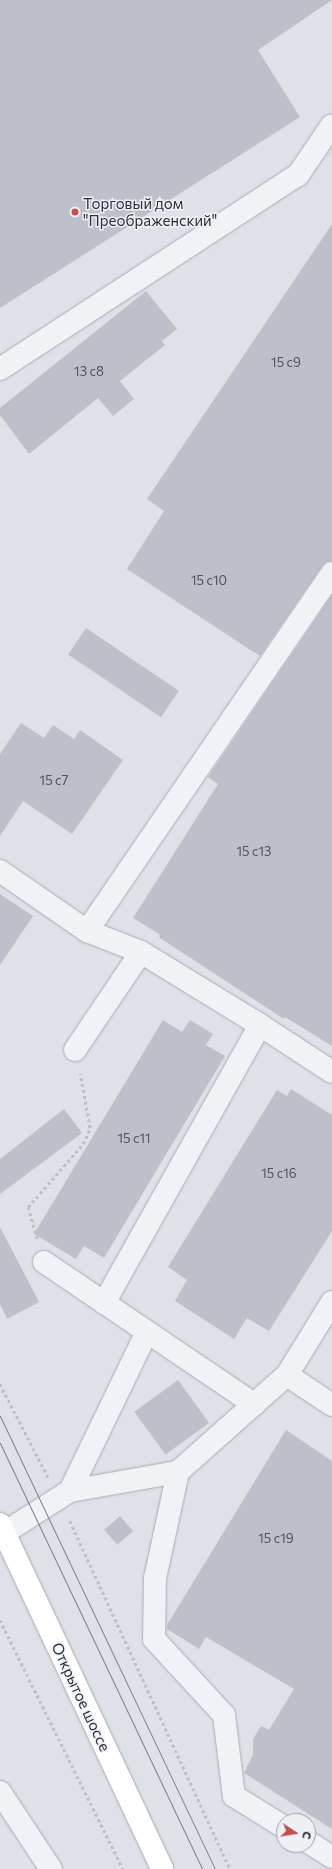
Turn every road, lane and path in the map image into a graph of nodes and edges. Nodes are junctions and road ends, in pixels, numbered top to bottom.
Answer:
1 (332, 125) edge
2 (0, 369) edge
3 (332, 573) edge
4 (0, 871) edge
5 (87, 931) junction
6 (141, 952) junction
7 (260, 1025) junction
8 (76, 1050) joint
9 (332, 1072) edge
10 (44, 1262) joint
11 (332, 1302) edge
12 (104, 1303) junction
13 (147, 1332) junction
14 (287, 1375) junction
15 (0, 1384) edge
16 (254, 1404) junction
17 (332, 1405) edge
18 (178, 1472) junction
19 (65, 1495) junction
20 (2, 1528) edge
21 (0, 1620) edge
22 (0, 1792) edge
23 (276, 1822) edge
24 (316, 1847) edge
25 (332, 1857) edge
26 (51, 1869) edge
27 (123, 1869) edge
28 (162, 1869) edge
29 (230, 1869) edge

1 - 2 lane
3 - 5 lane
4 - 5 lane
5 - 6 lane
6 - 7 lane
6 - 8 lane
7 - 9 lane
7 - 12 lane
8 - 10 path
10 - 12 lane
11 - 14 lane
12 - 13 lane
13 - 16 lane
13 - 19 lane
14 - 16 lane
14 - 17 lane
15 - 19 path
16 - 18 lane
18 - 19 lane
18 - 23 lane
19 - 20 lane
19 - 29 path
20 - 28 main road, Открытое шоссе
21 - 27 path
22 - 26 lane
24 - 25 lane

